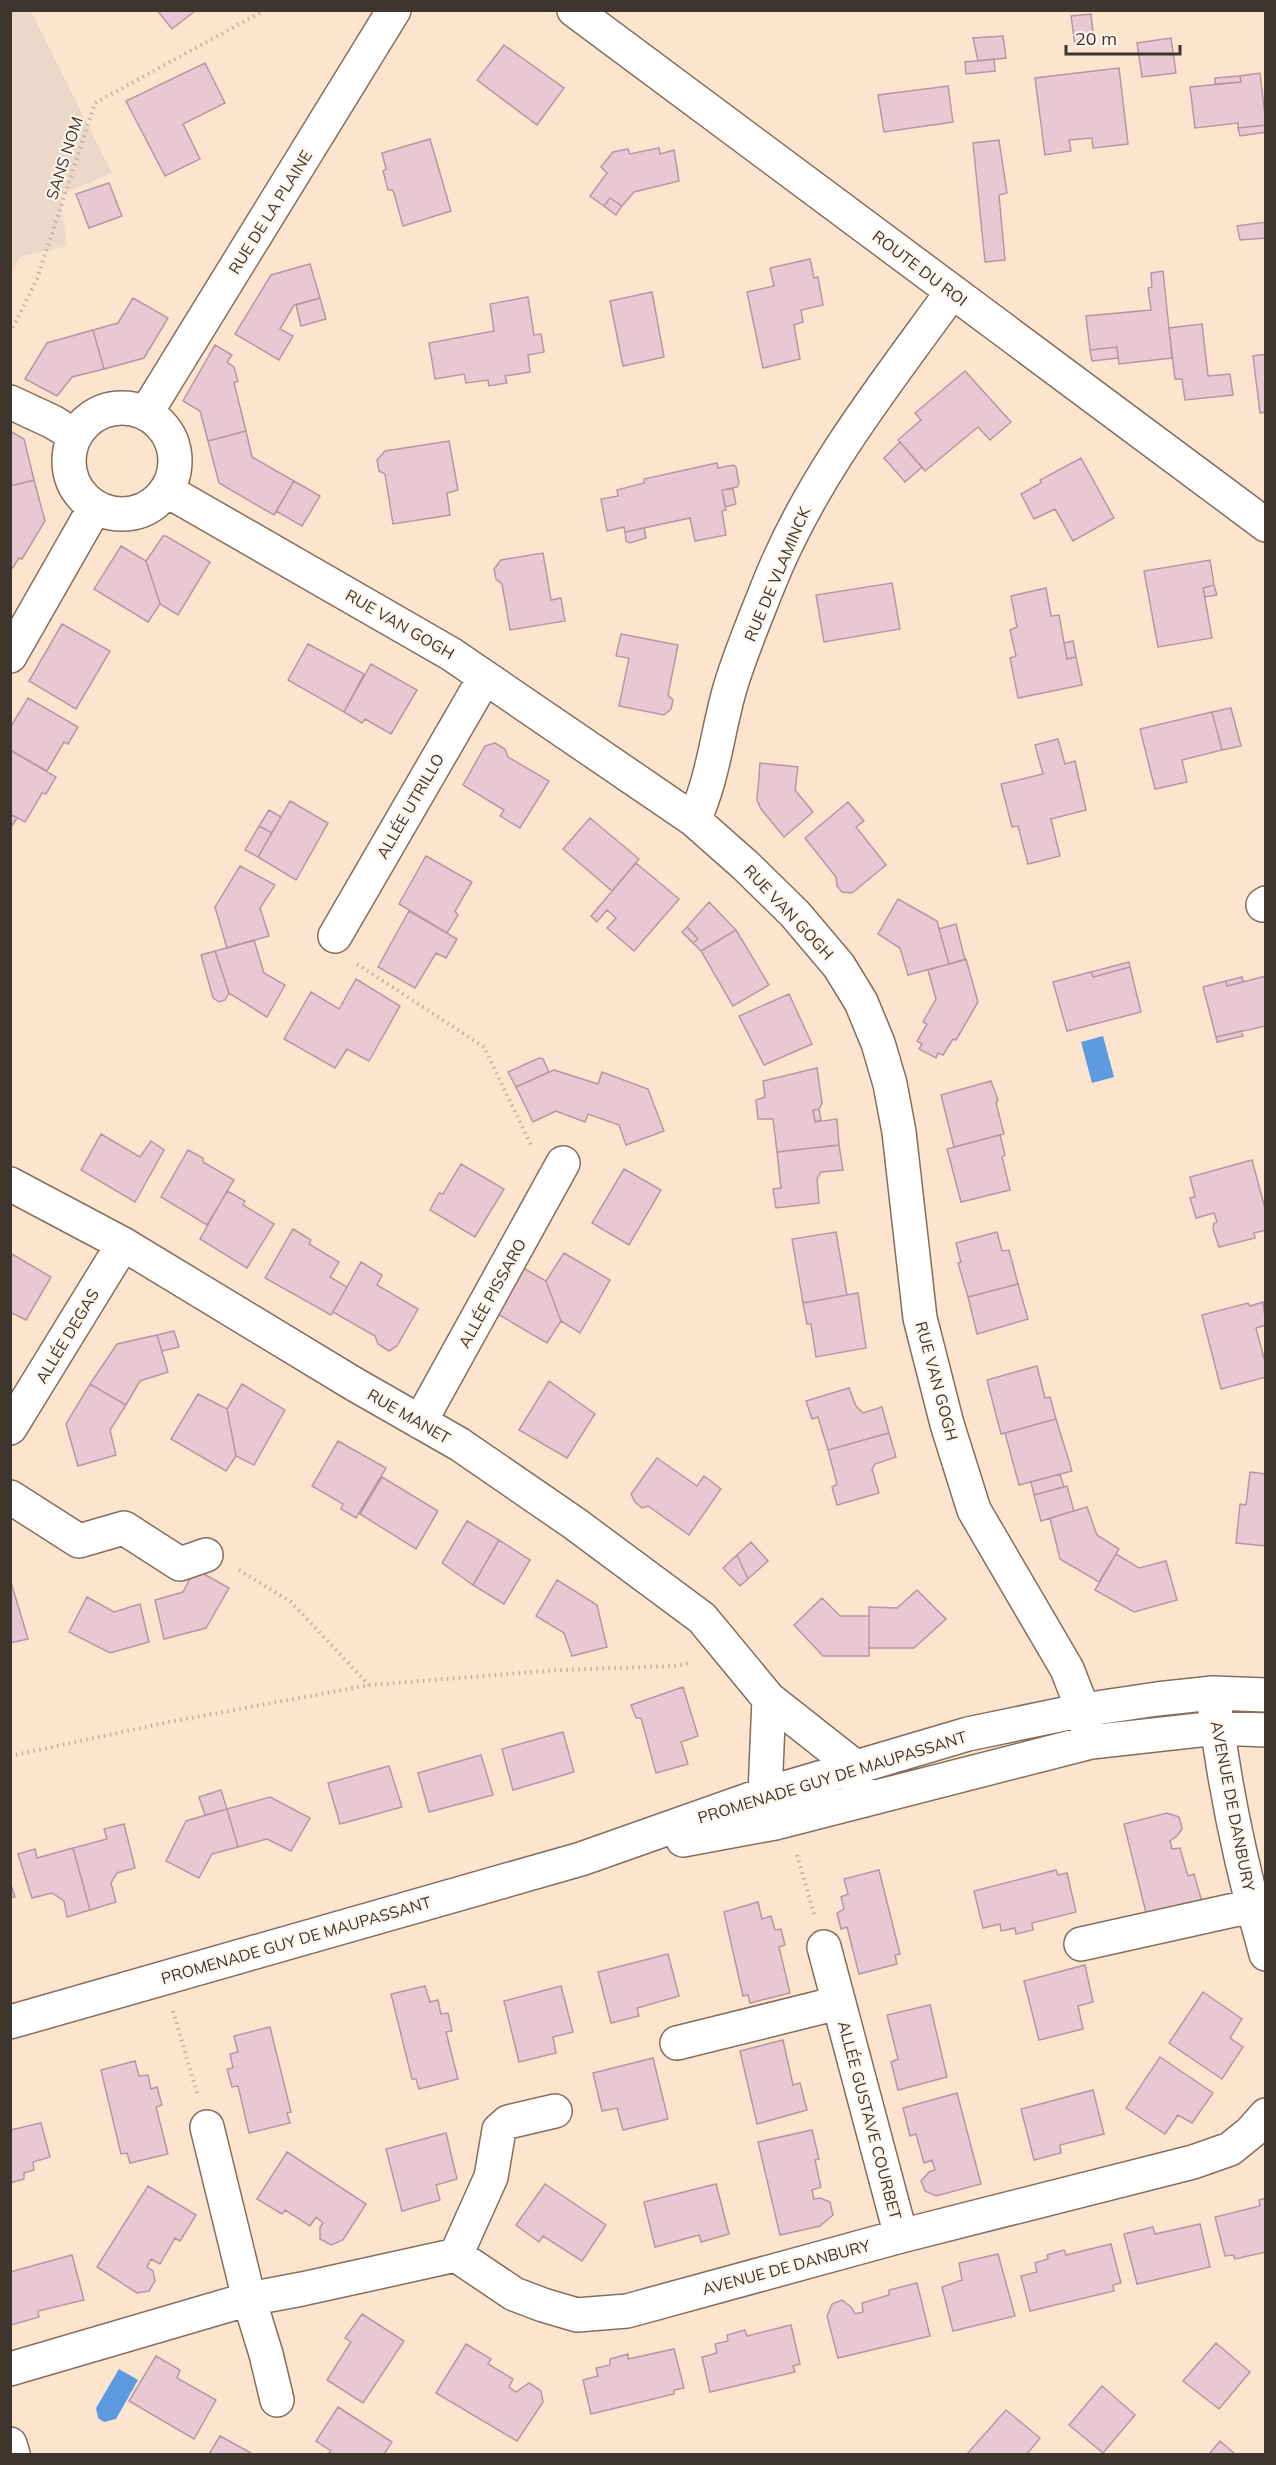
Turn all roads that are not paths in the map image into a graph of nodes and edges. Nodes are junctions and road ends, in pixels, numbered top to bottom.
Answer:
1 (394, 10) edge
2 (574, 10) edge
3 (952, 292) junction
4 (10, 402) edge
5 (146, 413) junction
6 (74, 435) junction
7 (166, 490) junction
8 (95, 507) junction
9 (1266, 525) edge
10 (10, 656) edge
11 (485, 676) junction
12 (694, 820) junction
13 (335, 936) road end
14 (561, 1167) road end
15 (10, 1184) edge
16 (123, 1244) junction
17 (420, 1422) junction
18 (10, 1428) edge
19 (10, 1497) edge
20 (206, 1555) road end
21 (1213, 1693) junction
22 (1266, 1695) edge
23 (769, 1699) junction
24 (1083, 1710) junction
25 (1217, 1728) junction
26 (1266, 1730) edge
27 (1091, 1742) junction
28 (854, 1766) junction
29 (862, 1801) junction
30 (776, 1812) junction
31 (1252, 1905) junction
32 (1081, 1944) dead end
33 (824, 1947) road end
34 (1266, 1954) edge
35 (838, 2003) junction
36 (10, 2022) edge
37 (677, 2043) dead end
38 (555, 2110) dead end
39 (1266, 2115) edge
40 (207, 2127) road end
41 (901, 2236) junction
42 (456, 2255) junction
43 (249, 2299) junction
44 (10, 2369) edge
45 (277, 2400) dead end
46 (10, 2444) edge
47 (13, 2454) edge

1 - 5 street, RUE DE LA PLAINE
2 - 3 street, ROUTE DU ROI
3 - 9 street, ROUTE DU ROI
3 - 12 street, RUE DE VLAMINCK
4 - 6 street
5 - 6 street
5 - 7 street
6 - 8 street
7 - 8 street
7 - 11 street, RUE VAN GOGH
8 - 10 street
11 - 12 street, RUE VAN GOGH
11 - 13 street, ALLÉE UTRILLO
12 - 24 street, RUE VAN GOGH
14 - 17 street, ALLÉE PISSARO
15 - 16 street, RUE MANET
16 - 17 street, RUE MANET
16 - 18 street, ALLÉE DEGAS
17 - 23 street, RUE MANET
19 - 20 street
21 - 22 street, PROMENADE GUY DE MAUPASSANT
21 - 24 street, PROMENADE GUY DE MAUPASSANT
21 - 25 street, AVENUE DE DANBURY
23 - 28 street, RUE MANET
23 - 30 street
24 - 27 street, RUE VAN GOGH
24 - 28 street, PROMENADE GUY DE MAUPASSANT
25 - 26 street, PROMENADE GUY DE MAUPASSANT
25 - 27 street, PROMENADE GUY DE MAUPASSANT
25 - 31 street, AVENUE DE DANBURY
27 - 29 street, PROMENADE GUY DE MAUPASSANT
28 - 29 street
28 - 30 street, PROMENADE GUY DE MAUPASSANT
29 - 30 street, PROMENADE GUY DE MAUPASSANT
30 - 36 street, PROMENADE GUY DE MAUPASSANT
31 - 32 street
31 - 34 street, AVENUE DE DANBURY
33 - 35 street, ALLÉE GUSTAVE COURBET
35 - 37 street, ALLÉE GUSTAVE COURBET
35 - 41 street, ALLÉE GUSTAVE COURBET
38 - 42 street
39 - 41 street, AVENUE DE DANBURY
40 - 43 street
41 - 42 street, AVENUE DE DANBURY
42 - 43 street
43 - 44 street
43 - 45 street
46 - 47 street

